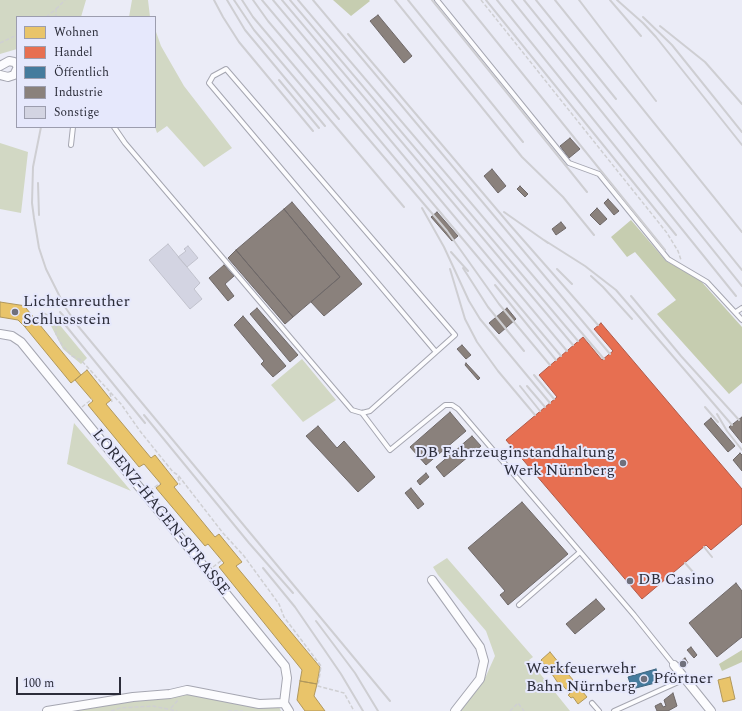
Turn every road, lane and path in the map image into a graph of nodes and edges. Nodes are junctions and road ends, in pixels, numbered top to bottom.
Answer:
1 (66, 0) edge
2 (437, 0) edge
3 (481, 0) edge
4 (56, 9) junction
5 (47, 16) edge
6 (56, 16) edge
7 (16, 35) edge
8 (0, 43) edge
9 (16, 64) edge
10 (0, 66) edge
11 (0, 75) edge
12 (73, 128) edge
13 (115, 128) edge
14 (71, 145) dead end
15 (683, 267) junction
16 (742, 308) edge
17 (736, 312) junction
18 (39, 316) dead end
19 (742, 320) edge
20 (0, 334) edge
21 (436, 352) junction
22 (104, 387) junction
23 (102, 389) dead end
24 (110, 391) junction
25 (92, 399) dead end
26 (112, 402) dead end
27 (82, 407) dead end
28 (362, 413) junction
29 (174, 472) junction
30 (170, 474) dead end
31 (178, 475) junction
32 (160, 483) dead end
33 (180, 485) dead end
34 (150, 491) dead end
35 (236, 548) junction
36 (233, 551) dead end
37 (580, 552) junction
38 (222, 560) dead end
39 (213, 567) dead end
40 (432, 580) dead end
41 (519, 605) dead end
42 (674, 665) joint
43 (685, 679) junction
44 (284, 703) junction
45 (592, 703) dead end
46 (48, 711) edge
47 (111, 711) edge
48 (177, 711) edge
49 (228, 711) edge
50 (243, 711) edge
51 (289, 711) edge
52 (354, 711) edge
53 (455, 711) edge
54 (510, 711) edge
55 (524, 711) edge
56 (599, 711) edge
57 (614, 711) edge
58 (711, 711) edge

1 - 4 path
2 - 15 lane
3 - 15 path
4 - 5 path
4 - 6 path
7 - 8 path
9 - 10 street
9 - 11 street
12 - 14 lane
13 - 28 lane
15 - 17 lane
16 - 17 lane
17 - 19 lane
18 - 22 path
20 - 44 street, LORENZ-HAGEN-STRASSE
21 - 21 lane
21 - 28 lane
22 - 23 path
22 - 24 path
24 - 26 path
24 - 29 path
25 - 27 path
28 - 37 lane
29 - 30 path
29 - 31 path
31 - 33 path
31 - 35 path
32 - 34 path
35 - 36 path
35 - 52 path
37 - 41 lane
37 - 42 lane
38 - 39 path
40 - 53 street
42 - 43 street
43 - 57 lane
43 - 58 street
44 - 46 street
44 - 51 street
45 - 56 lane
47 - 48 path
49 - 50 path
54 - 55 path

